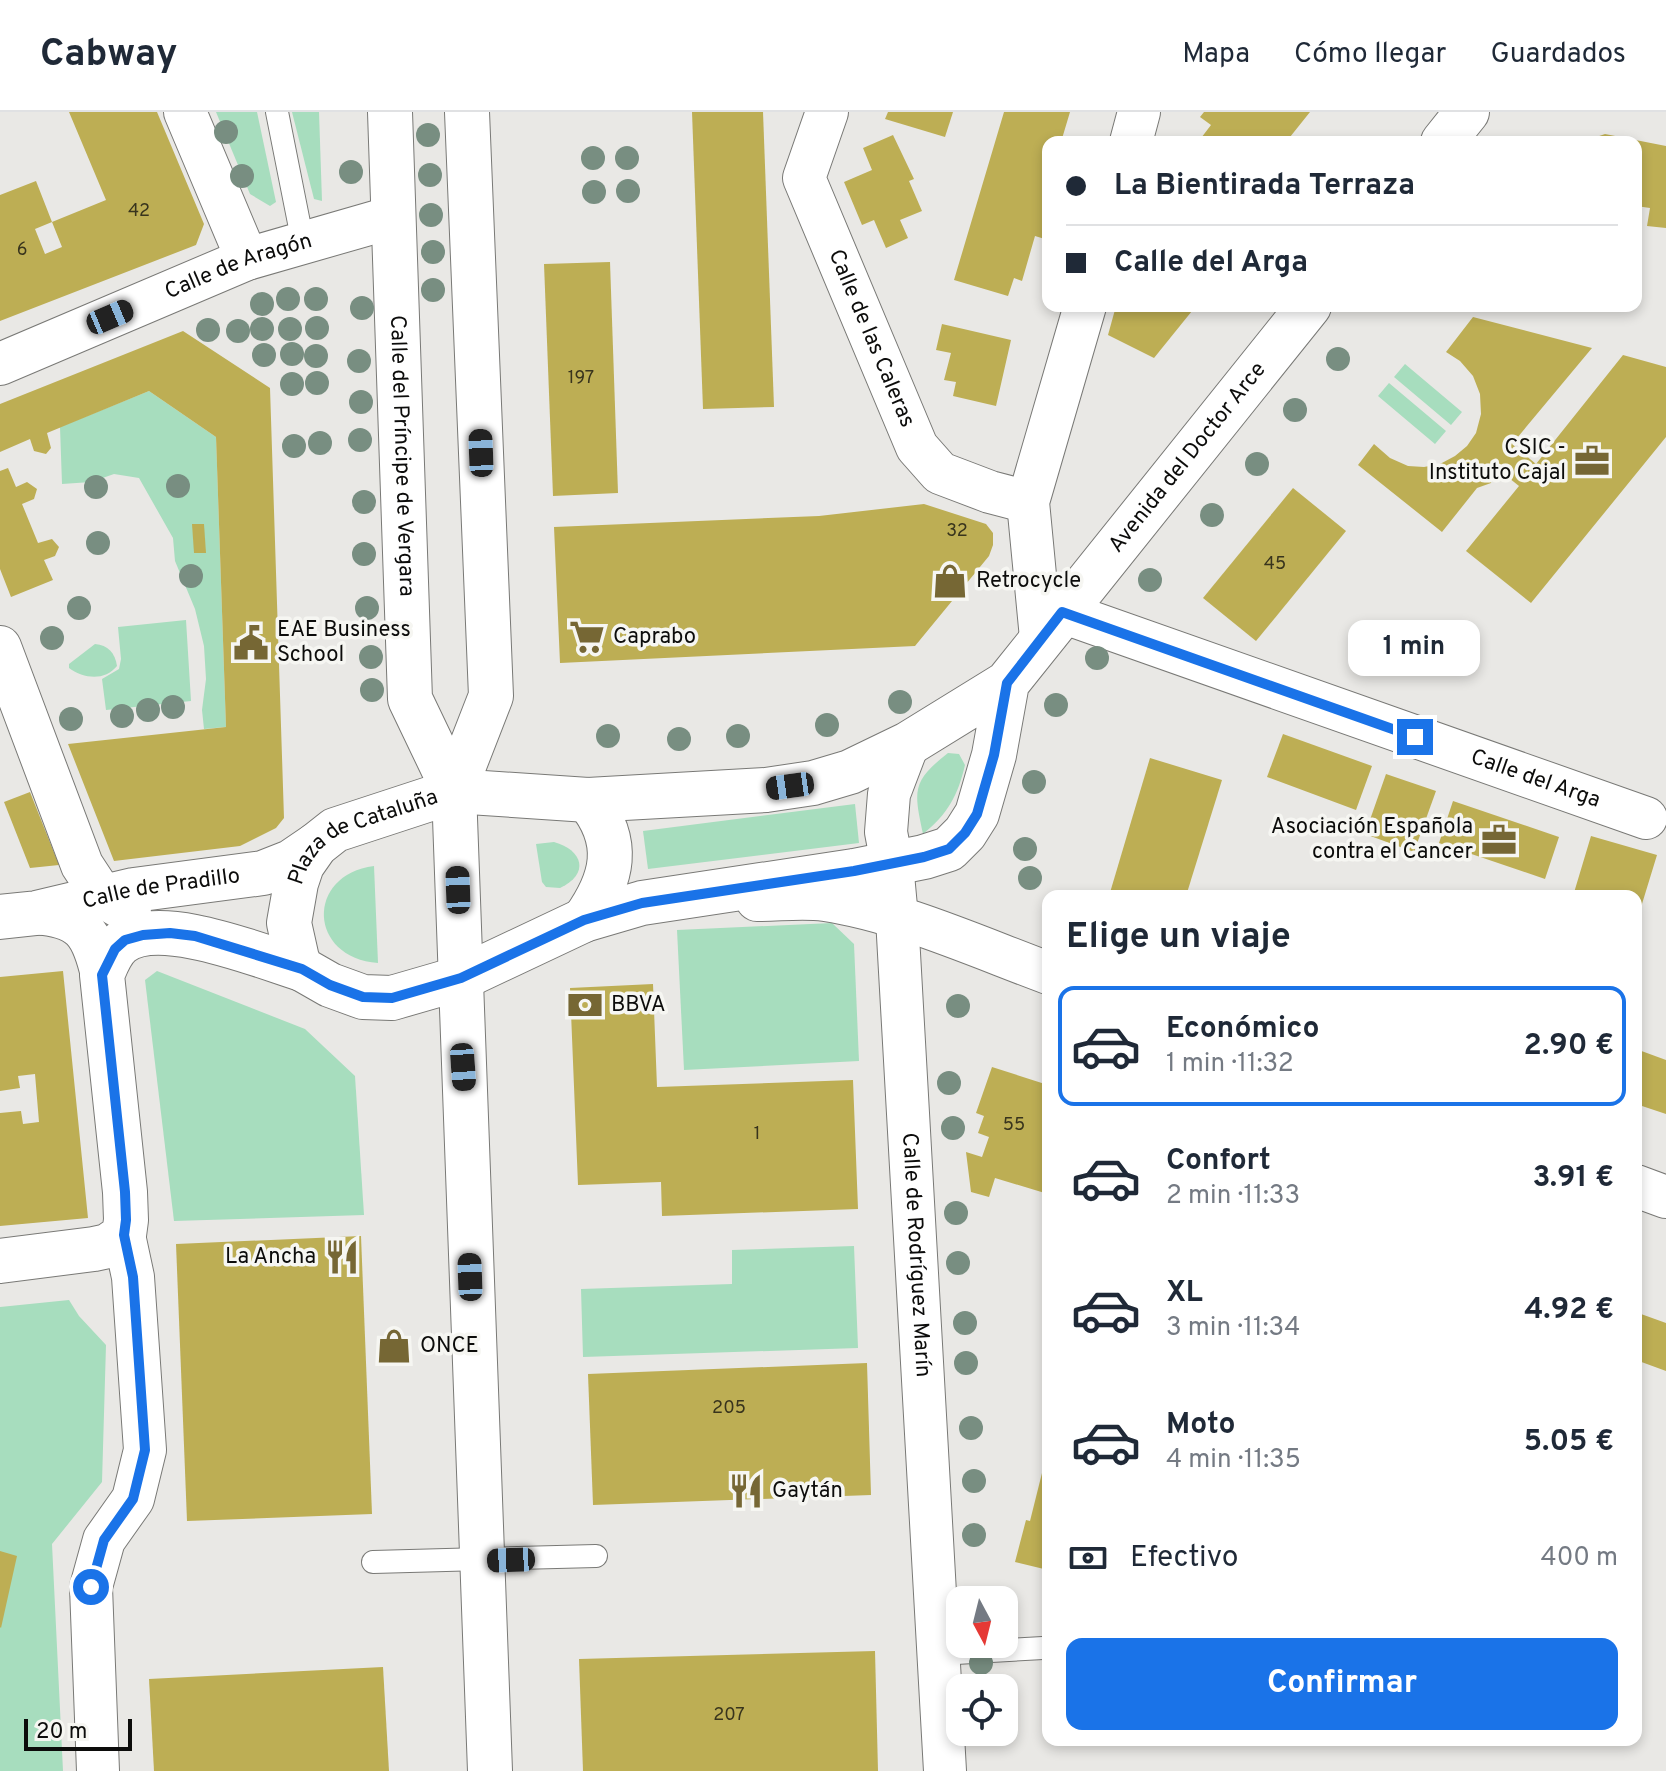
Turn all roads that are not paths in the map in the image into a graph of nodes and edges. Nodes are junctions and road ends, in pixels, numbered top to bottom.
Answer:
1 (185, 112) edge
2 (277, 112) edge
3 (390, 112) edge
4 (467, 112) edge
5 (827, 112) edge
6 (1139, 112) edge
7 (1467, 112) edge
8 (1133, 136) edge
9 (1448, 136) edge
10 (393, 217) junction
11 (303, 243) junction
12 (247, 259) junction
13 (1083, 312) edge
14 (1304, 312) edge
15 (0, 364) edge
16 (1028, 502) junction
17 (1051, 625) junction
18 (0, 647) edge
19 (1007, 683) junction
20 (908, 744) junction
21 (454, 791) junction
22 (588, 800) junction
23 (1646, 818) dead end
24 (316, 845) junction
25 (892, 864) junction
26 (92, 881) junction
27 (660, 901) junction
28 (19, 915) edge
29 (897, 918) junction
30 (584, 920) junction
31 (195, 936) junction
32 (302, 969) junction
33 (1042, 971) edge
34 (102, 975) junction
35 (461, 978) junction
36 (1642, 1188) edge
37 (1666, 1197) edge
38 (124, 1235) junction
39 (0, 1261) edge
40 (596, 1556) dead end
41 (482, 1561) junction
42 (373, 1562) dead end
43 (1042, 1648) edge
44 (938, 1654) junction
45 (98, 1771) edge
46 (490, 1771) edge
47 (945, 1771) edge

1 - 12 street
2 - 11 lane
3 - 10 street, Calle del Príncipe de Vergara
4 - 21 street, Calle del Príncipe de Vergara
5 - 16 street, Calle de las Caleras
6 - 8 street
7 - 9 street
10 - 11 street, Calle de Aragón
10 - 21 street, Calle del Príncipe de Vergara
11 - 12 street, Calle de Aragón
12 - 15 street, Calle de Aragón
13 - 16 street
14 - 17 street, Avenida del Doctor Arce
16 - 17 street
17 - 19 street, Avenida del Doctor Arce
17 - 23 street, Calle del Arga
18 - 26 street
19 - 20 street, Avenida del Doctor Arce
19 - 25 street, Avenida del Doctor Arce
20 - 22 street, Plaza de Cataluña
20 - 25 street, Calle de Rodríguez Marín
21 - 22 street, Plaza de Cataluña
21 - 24 street, Plaza de Cataluña
21 - 35 street, Calle del Príncipe de Vergara
22 - 30 street
24 - 26 street, Calle de Pradillo
24 - 32 street, Plaza de Cataluña
25 - 27 street
25 - 29 street, Calle de Rodríguez Marín
26 - 28 street, Calle de Pradillo
26 - 31 street
27 - 29 street
27 - 30 street
28 - 34 street
29 - 33 street
29 - 44 street, Calle de Rodríguez Marín
30 - 35 street
31 - 32 street
31 - 34 street
32 - 35 street
34 - 38 street
35 - 41 street, Calle del Príncipe de Vergara
36 - 37 street
38 - 39 street
38 - 45 street
40 - 41 lane
41 - 42 lane
41 - 46 street, Calle del Príncipe de Vergara
43 - 44 lane
44 - 47 street, Calle de Rodríguez Marín

